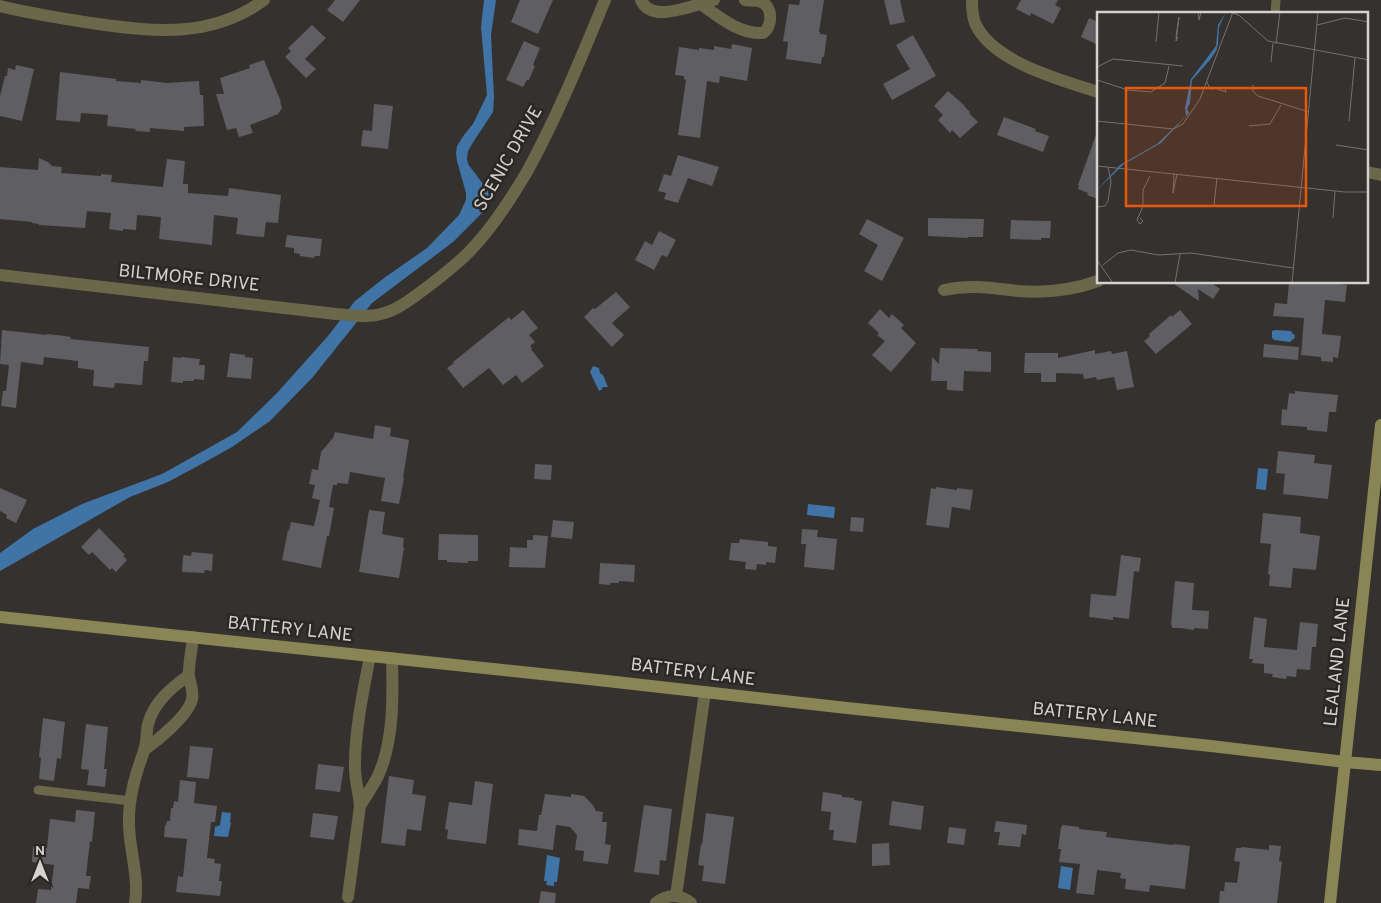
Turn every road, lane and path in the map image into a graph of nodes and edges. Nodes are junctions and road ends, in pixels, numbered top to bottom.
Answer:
1 (264, 0) edge
2 (605, 0) edge
3 (641, 0) edge
4 (714, 0) edge
5 (745, 0) edge
6 (972, 0) edge
7 (701, 4) junction
8 (0, 6) edge
9 (1097, 92) edge
10 (1368, 172) edge
11 (1381, 175) edge
12 (0, 275) edge
13 (1097, 281) edge
14 (944, 290) dead end
15 (370, 316) joint
16 (1381, 425) edge
17 (0, 617) edge
18 (193, 638) junction
19 (370, 656) junction
20 (392, 658) junction
21 (189, 675) junction
22 (704, 692) junction
23 (144, 750) junction
24 (1345, 762) junction
25 (1381, 765) edge
26 (38, 790) dead end
27 (130, 801) junction
28 (360, 806) junction
29 (676, 896) junction
30 (348, 897) dead end
31 (135, 903) edge
32 (656, 903) edge
33 (691, 903) edge
34 (1330, 903) edge

1 - 8 street
2 - 15 street, SCENIC DRIVE
3 - 7 street
4 - 7 street
5 - 7 street
6 - 9 street
10 - 11 street
12 - 15 street, BILTMORE DRIVE
13 - 14 street
16 - 24 main road, LEALAND LANE
17 - 18 main road, BATTERY LANE
18 - 19 main road, BATTERY LANE
18 - 21 street
19 - 20 main road, BATTERY LANE
19 - 28 street
20 - 22 main road, BATTERY LANE
20 - 28 street
21 - 23 street
21 - 23 street
22 - 24 main road, BATTERY LANE
22 - 29 street
23 - 27 street
24 - 25 main road, BATTERY LANE
24 - 34 main road, LEALAND LANE
26 - 27 lane
27 - 31 street
28 - 30 street
29 - 32 street
29 - 33 street

